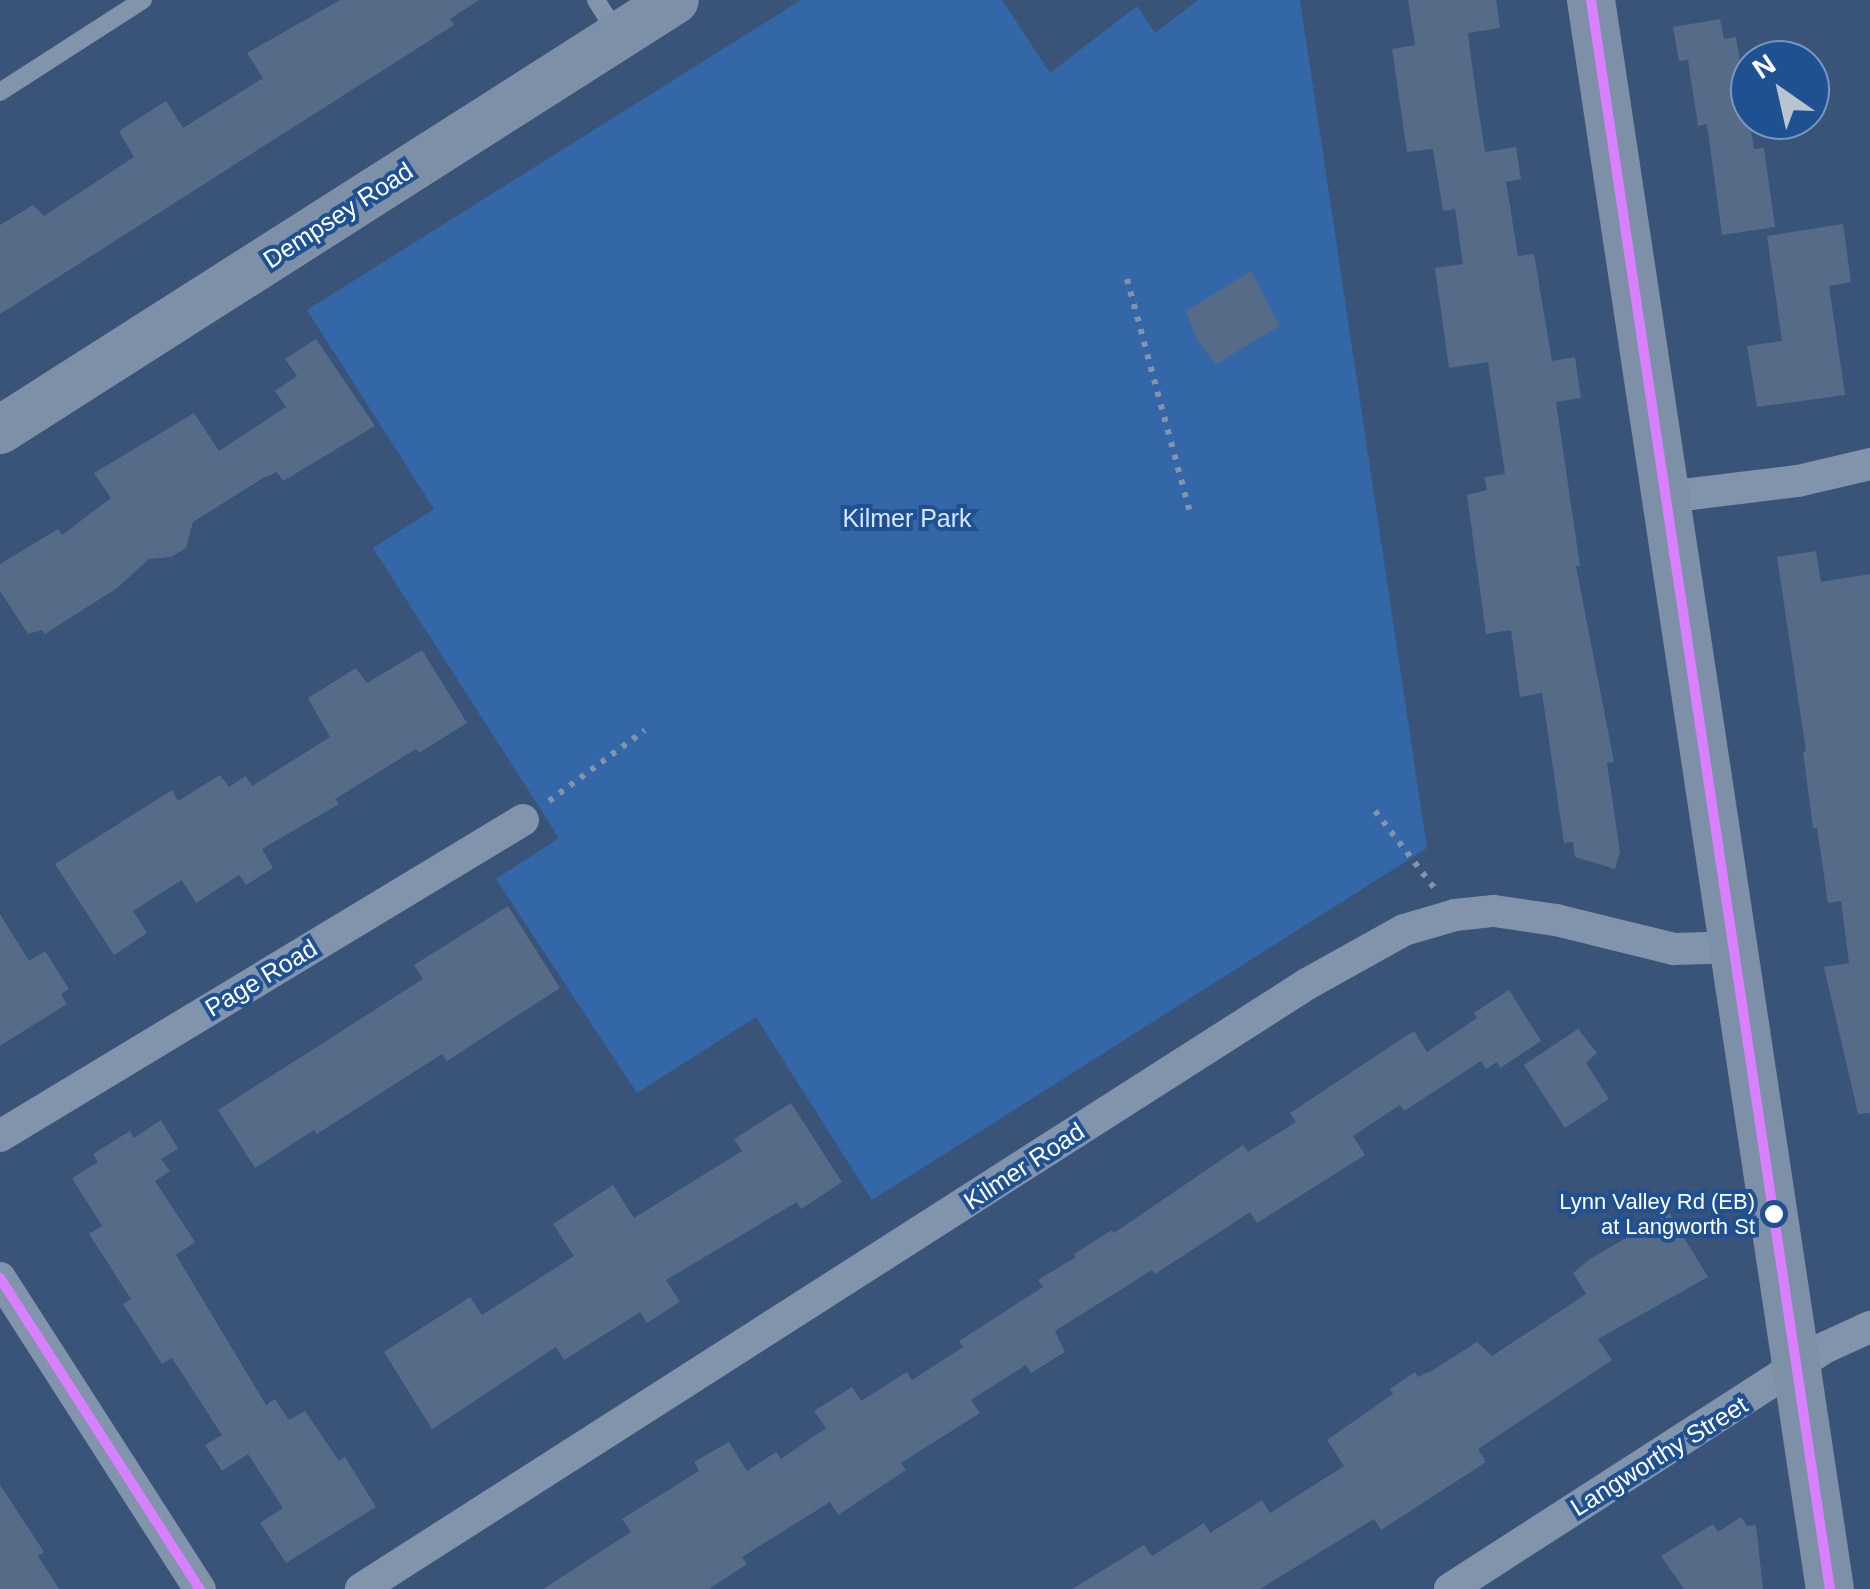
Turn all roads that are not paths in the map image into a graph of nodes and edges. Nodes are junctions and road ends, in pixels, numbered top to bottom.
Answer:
1 (143, 0) edge
2 (675, 0) edge
3 (1591, 0) edge
4 (608, 18) edge
5 (0, 92) edge
6 (0, 430) edge
7 (1870, 464) edge
8 (1666, 497) junction
9 (522, 820) road end
10 (1736, 948) junction
11 (0, 1136) edge
12 (0, 1278) edge
13 (1870, 1327) edge
14 (1798, 1368) junction
15 (200, 1589) edge
16 (361, 1589) edge
17 (1450, 1589) edge
18 (1830, 1589) edge

1 - 5 lane
2 - 4 street, Dempsey Road
3 - 8 street
4 - 6 street, Dempsey Road
7 - 8 street
8 - 10 street
9 - 11 street, Page Road
10 - 14 street
10 - 16 street, Kilmer Road
12 - 15 street
13 - 14 street, Langworthy Street
14 - 17 street, Langworthy Street
14 - 18 street

